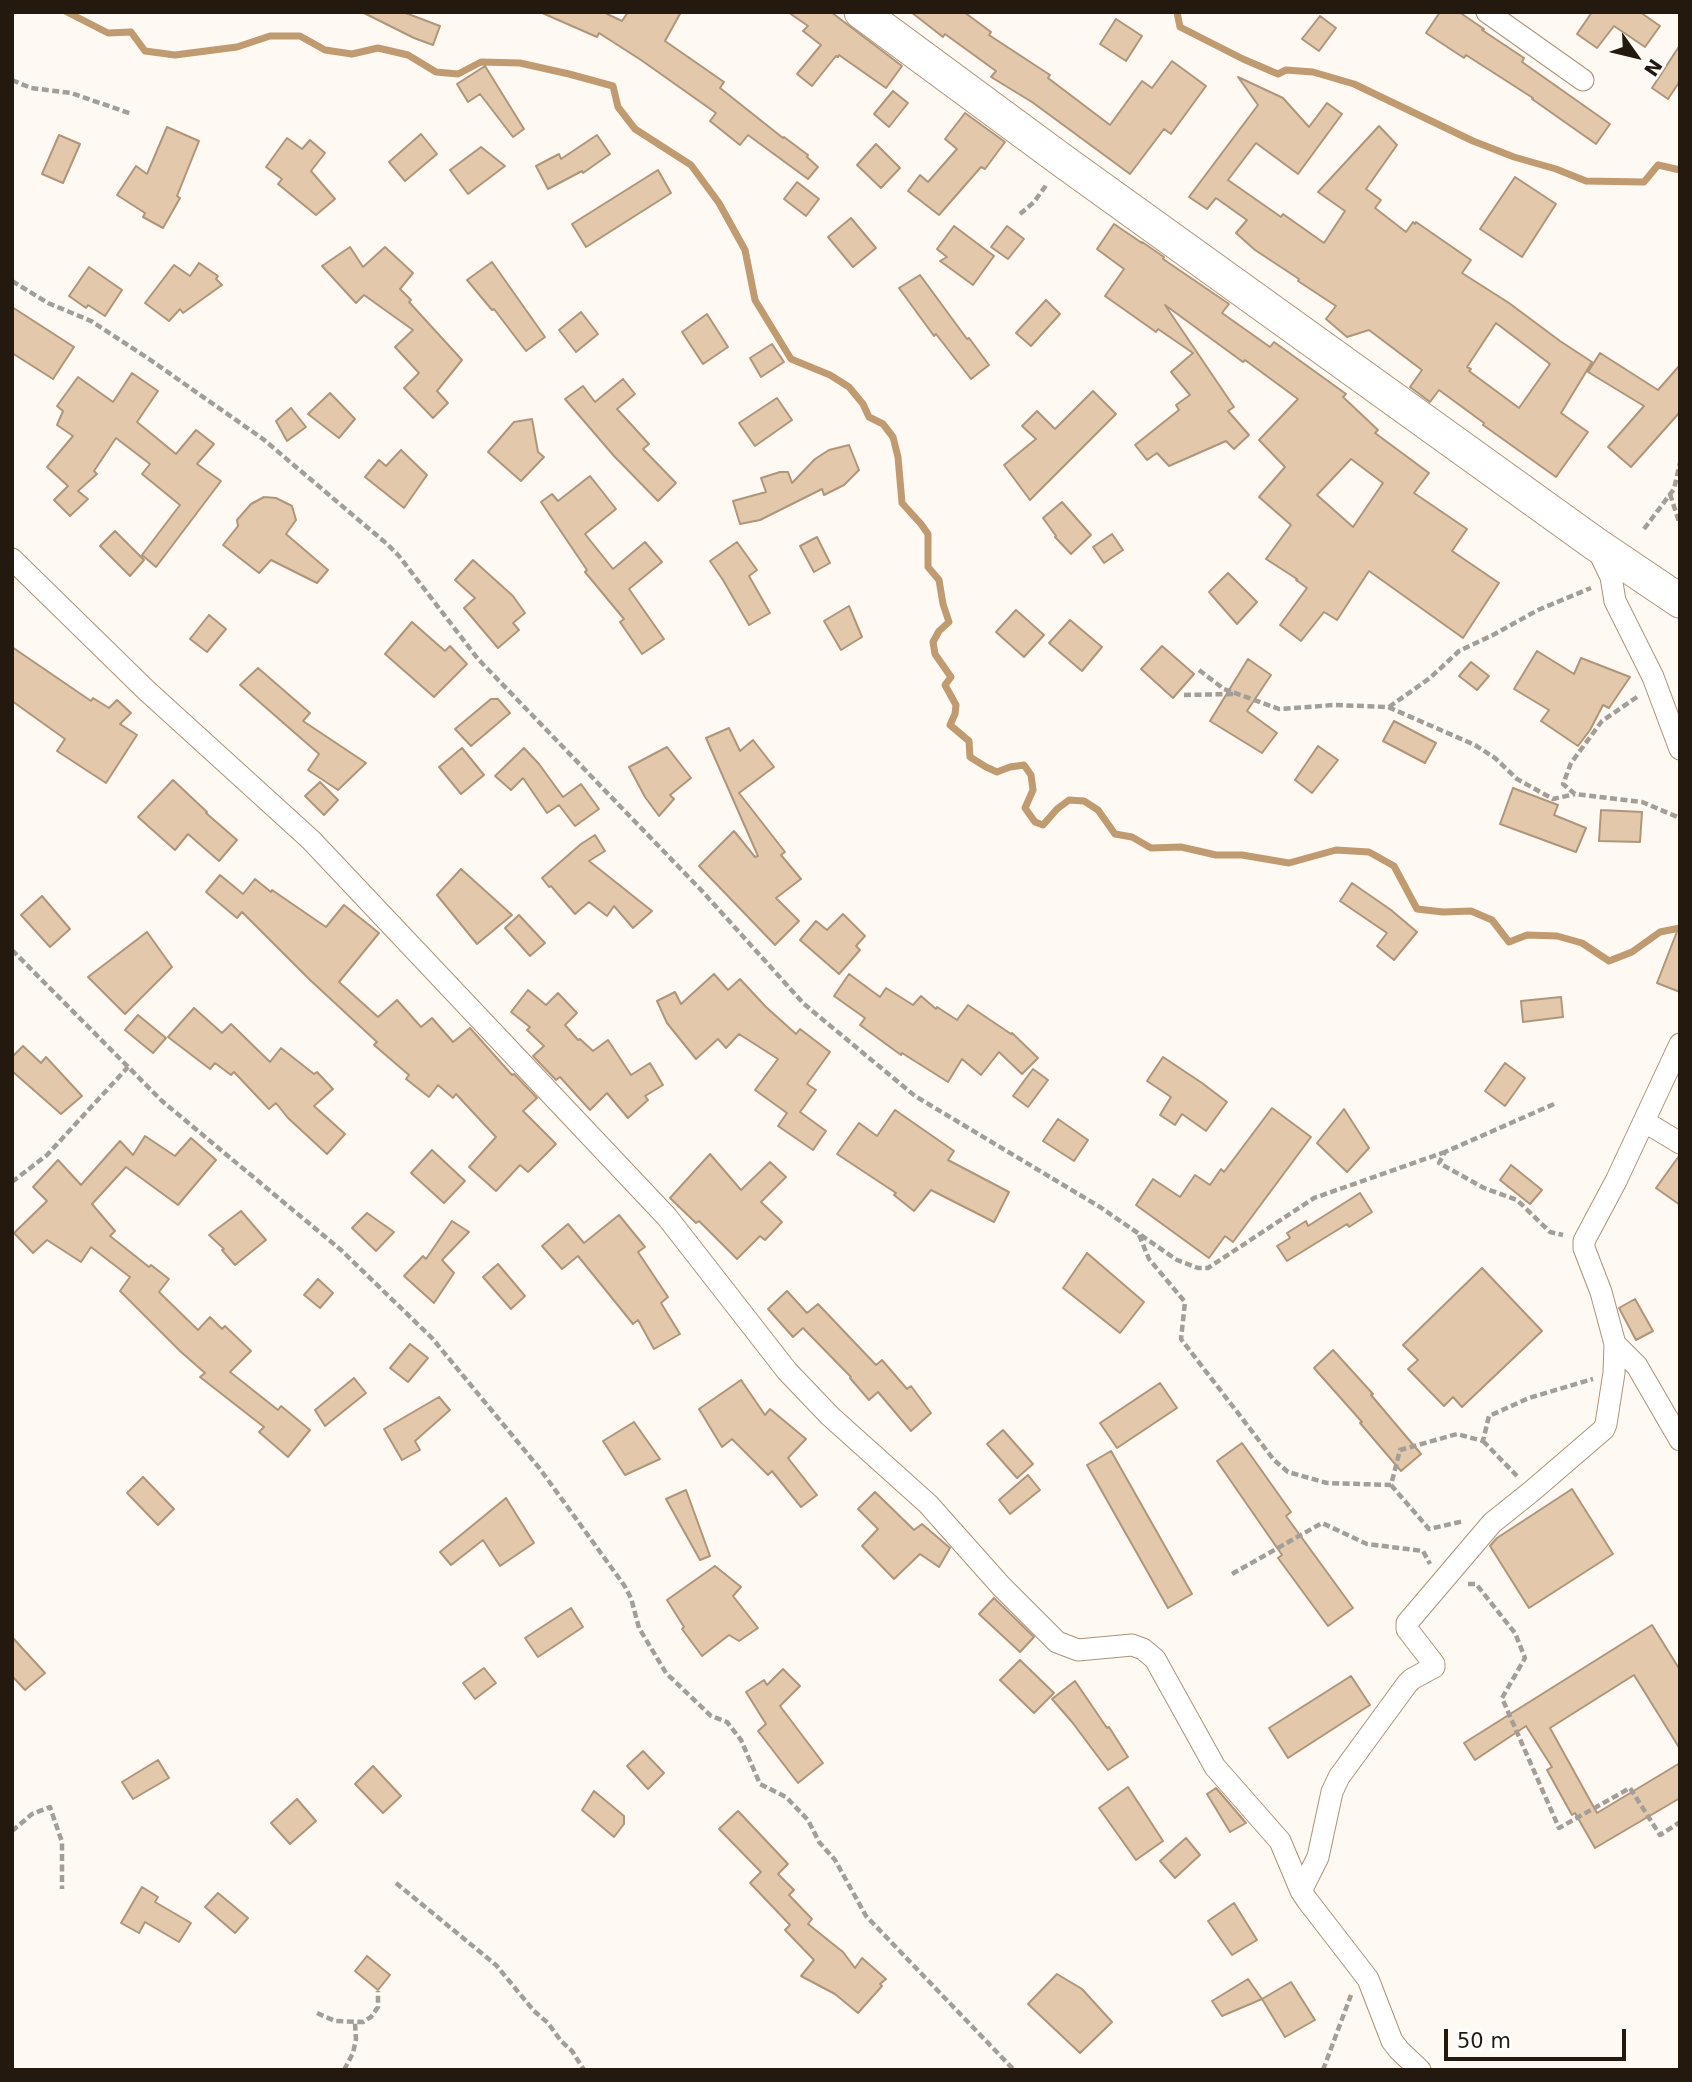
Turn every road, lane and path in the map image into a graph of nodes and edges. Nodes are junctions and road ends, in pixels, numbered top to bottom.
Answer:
1 (861, 12) edge
2 (1487, 12) edge
3 (12, 80) edge
4 (1583, 80) dead end
5 (132, 114) dead end
6 (1063, 161) junction
7 (1020, 214) dead end
8 (12, 281) edge
9 (1680, 463) edge
10 (1670, 494) junction
11 (1680, 525) edge
12 (1644, 529) dead end
13 (1594, 543) junction
14 (12, 559) edge
15 (1612, 581) junction
16 (1680, 601) edge
17 (1199, 670) dead end
18 (1656, 684) junction
19 (1238, 694) junction
20 (1184, 695) dead end
21 (1388, 707) junction
22 (1680, 749) edge
23 (1575, 794) junction
24 (1680, 818) edge
25 (12, 950) edge
26 (1680, 1044) edge
27 (128, 1067) junction
28 (1554, 1104) dead end
29 (1644, 1122) junction
30 (1680, 1143) edge
31 (1445, 1152) junction
32 (12, 1182) edge
33 (1138, 1233) junction
34 (1584, 1241) junction
35 (1615, 1344) junction
36 (1614, 1373) junction
37 (1680, 1440) edge
38 (1483, 1441) junction
39 (1391, 1485) junction
40 (1532, 1491) junction
41 (1492, 1523) junction
42 (1232, 1574) dead end
43 (1441, 1585) junction
44 (1680, 1822) edge
45 (12, 1830) edge
46 (396, 1883) dead end
47 (62, 1889) dead end
48 (1301, 1891) junction
49 (1361, 1968) junction
50 (379, 1991) dead end
51 (317, 2013) dead end
52 (355, 2023) junction
53 (344, 2070) edge
54 (584, 2070) edge
55 (1014, 2070) edge
56 (1322, 2070) edge
57 (1420, 2070) edge

1 - 6 main road
2 - 4 street
3 - 5 path
6 - 7 path
6 - 13 main road
8 - 33 path
9 - 10 path
10 - 11 path
10 - 12 path
13 - 15 street
13 - 16 main road
14 - 48 street
15 - 18 street
15 - 21 path
17 - 19 path
18 - 22 street
18 - 23 path
19 - 20 path
19 - 21 path
21 - 23 path
23 - 24 path
25 - 27 path
26 - 29 street
27 - 32 path
27 - 55 path
28 - 31 path
29 - 30 street
29 - 34 street
31 - 33 path
31 - 34 path
33 - 39 path
34 - 35 street
35 - 36 street
35 - 37 street
36 - 38 path
36 - 40 street
38 - 39 path
38 - 40 path
39 - 41 path
40 - 41 street
41 - 43 street
42 - 43 path
43 - 44 path
43 - 48 street
45 - 47 path
46 - 54 path
48 - 49 street
49 - 56 path
49 - 57 street
50 - 52 path
51 - 52 path
52 - 53 path

